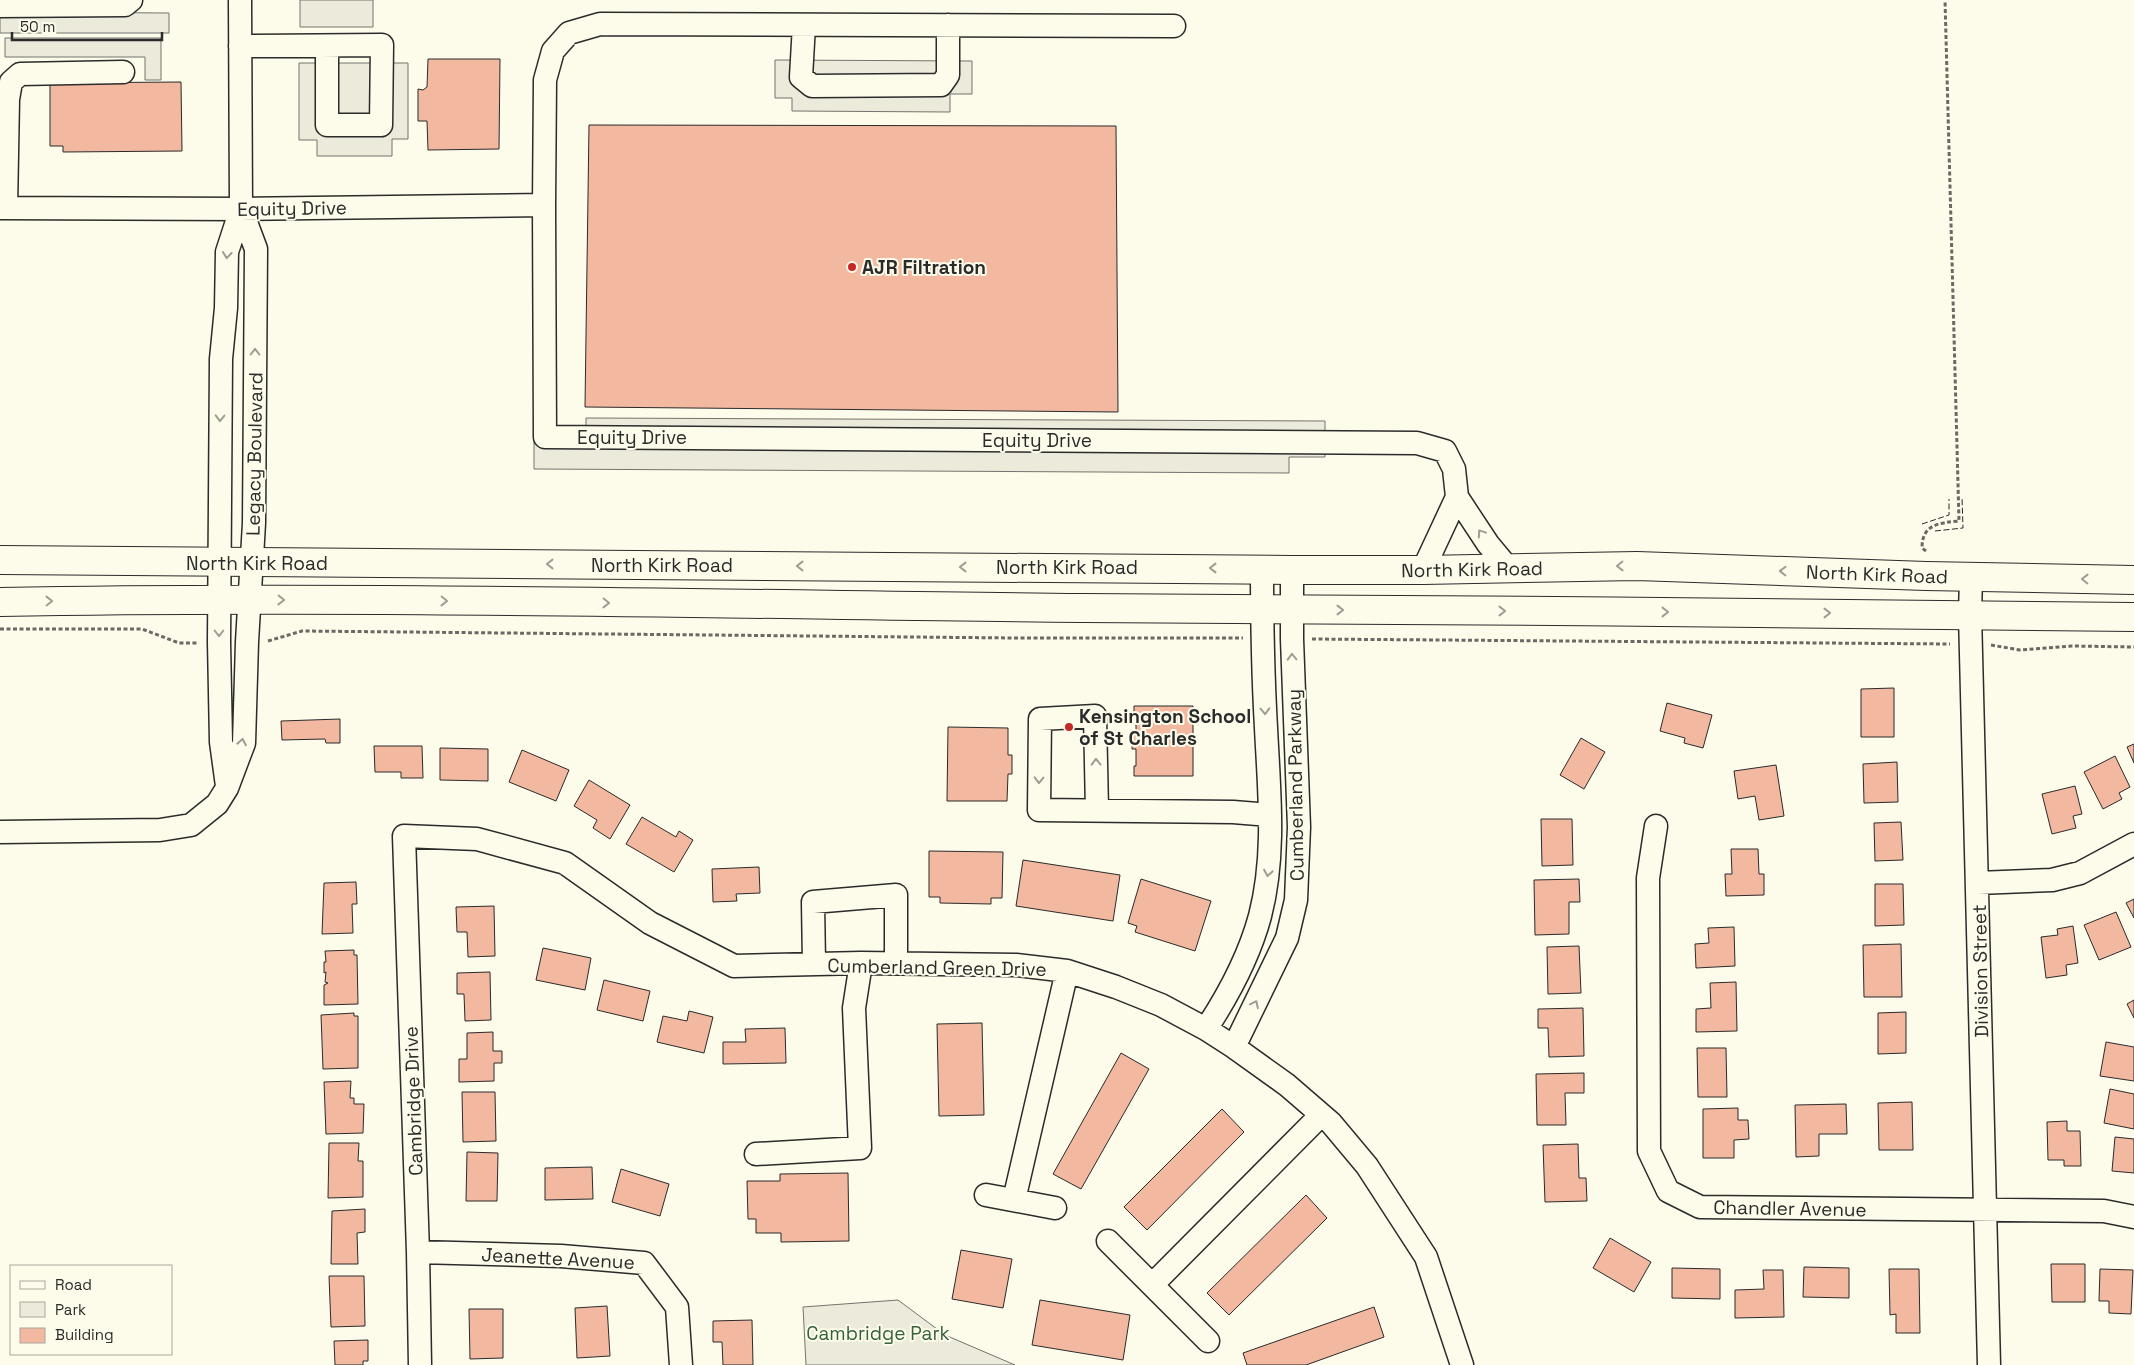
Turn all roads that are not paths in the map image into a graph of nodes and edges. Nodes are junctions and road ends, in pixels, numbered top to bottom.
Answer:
1 (131, 0) edge
2 (240, 0) edge
3 (0, 6) edge
4 (804, 25) junction
5 (948, 25) junction
6 (1174, 26) dead end
7 (240, 46) junction
8 (327, 46) junction
9 (123, 72) dead end
10 (544, 205) junction
11 (3, 208) edge
12 (241, 209) junction
13 (1457, 496) junction
14 (0, 560) edge
15 (219, 563) junction
16 (252, 563) junction
17 (1508, 568) junction
18 (1262, 569) junction
19 (1292, 570) junction
20 (1423, 570) junction
21 (1971, 577) junction
22 (2134, 580) edge
23 (218, 599) junction
24 (250, 599) junction
25 (0, 602) edge
26 (1262, 610) junction
27 (1291, 610) junction
28 (1970, 614) junction
29 (2134, 617) edge
30 (227, 788) junction
31 (1098, 810) junction
32 (1270, 815) junction
33 (1656, 826) dead end
34 (0, 832) edge
35 (404, 836) joint
36 (2134, 844) edge
37 (1978, 883) junction
38 (861, 963) junction
39 (814, 964) junction
40 (896, 964) junction
41 (1067, 971) junction
42 (1206, 1029) junction
43 (1234, 1048) junction
44 (1321, 1114) junction
45 (756, 1154) dead end
46 (986, 1195) dead end
47 (1014, 1200) junction
48 (1055, 1208) dead end
49 (1985, 1210) junction
50 (2134, 1217) edge
51 (1108, 1241) dead end
52 (418, 1252) junction
53 (1152, 1285) junction
54 (1208, 1341) dead end
55 (420, 1365) edge
56 (681, 1365) edge
57 (1462, 1365) edge
58 (1989, 1365) edge

1 - 3 street
2 - 7 street, Legacy Boulevard
4 - 5 street
4 - 5 street
4 - 10 street
5 - 6 street
7 - 8 street
7 - 12 street, Legacy Boulevard
8 - 8 street
9 - 11 street
10 - 12 street, Equity Drive
10 - 13 street, Equity Drive
11 - 12 street, Equity Drive
12 -> 15 street, Legacy Boulevard
16 -> 12 street, Legacy Boulevard
17 -> 13 street, Equity Drive
13 - 20 street
14 - 15 main road, North Kirk Road
15 - 16 main road, North Kirk Road
15 - 23 street, Legacy Boulevard
18 -> 16 main road, North Kirk Road
16 - 24 street, Legacy Boulevard
17 - 20 main road, North Kirk Road
21 -> 17 main road, North Kirk Road
18 - 19 main road, North Kirk Road
18 - 26 street, Cumberland Parkway
19 - 20 main road, North Kirk Road
19 - 27 street, Cumberland Parkway
22 -> 21 main road, North Kirk Road
21 - 28 street, Division Street
23 - 24 main road, North Kirk Road
25 -> 23 main road, North Kirk Road
23 -> 30 street, Legacy Boulevard
24 -> 26 main road, North Kirk Road
30 -> 24 street, Legacy Boulevard
26 - 27 main road, North Kirk Road
26 -> 32 street, Cumberland Parkway
27 -> 28 main road, North Kirk Road
43 -> 27 street, Cumberland Parkway
28 - 29 main road, North Kirk Road
28 - 37 street, Division Street
30 - 34 street, Legacy Boulevard
31 -> 31 street
31 - 32 street
32 -> 42 street, Cumberland Parkway
33 - 49 street, Chandler Avenue
35 - 39 street, Cumberland Green Drive
35 - 52 street, Cambridge Drive
36 - 37 street
37 - 49 street, Division Street
38 - 39 street, Cumberland Green Drive
38 - 40 street, Cumberland Green Drive
38 - 45 street
39 - 40 street
40 - 41 street, Cumberland Green Drive
41 - 42 street, Cumberland Green Drive
41 - 47 street
42 - 43 street, Cumberland Green Drive
43 - 44 street, Cumberland Green Drive
44 - 53 street
44 - 57 street, Cumberland Green Drive
46 - 47 street
47 - 48 street
49 - 50 street, Chandler Avenue
49 - 58 street, Division Street
51 - 53 street
52 - 55 street, Cambridge Drive
52 - 56 street, Jeanette Avenue
53 - 54 street

